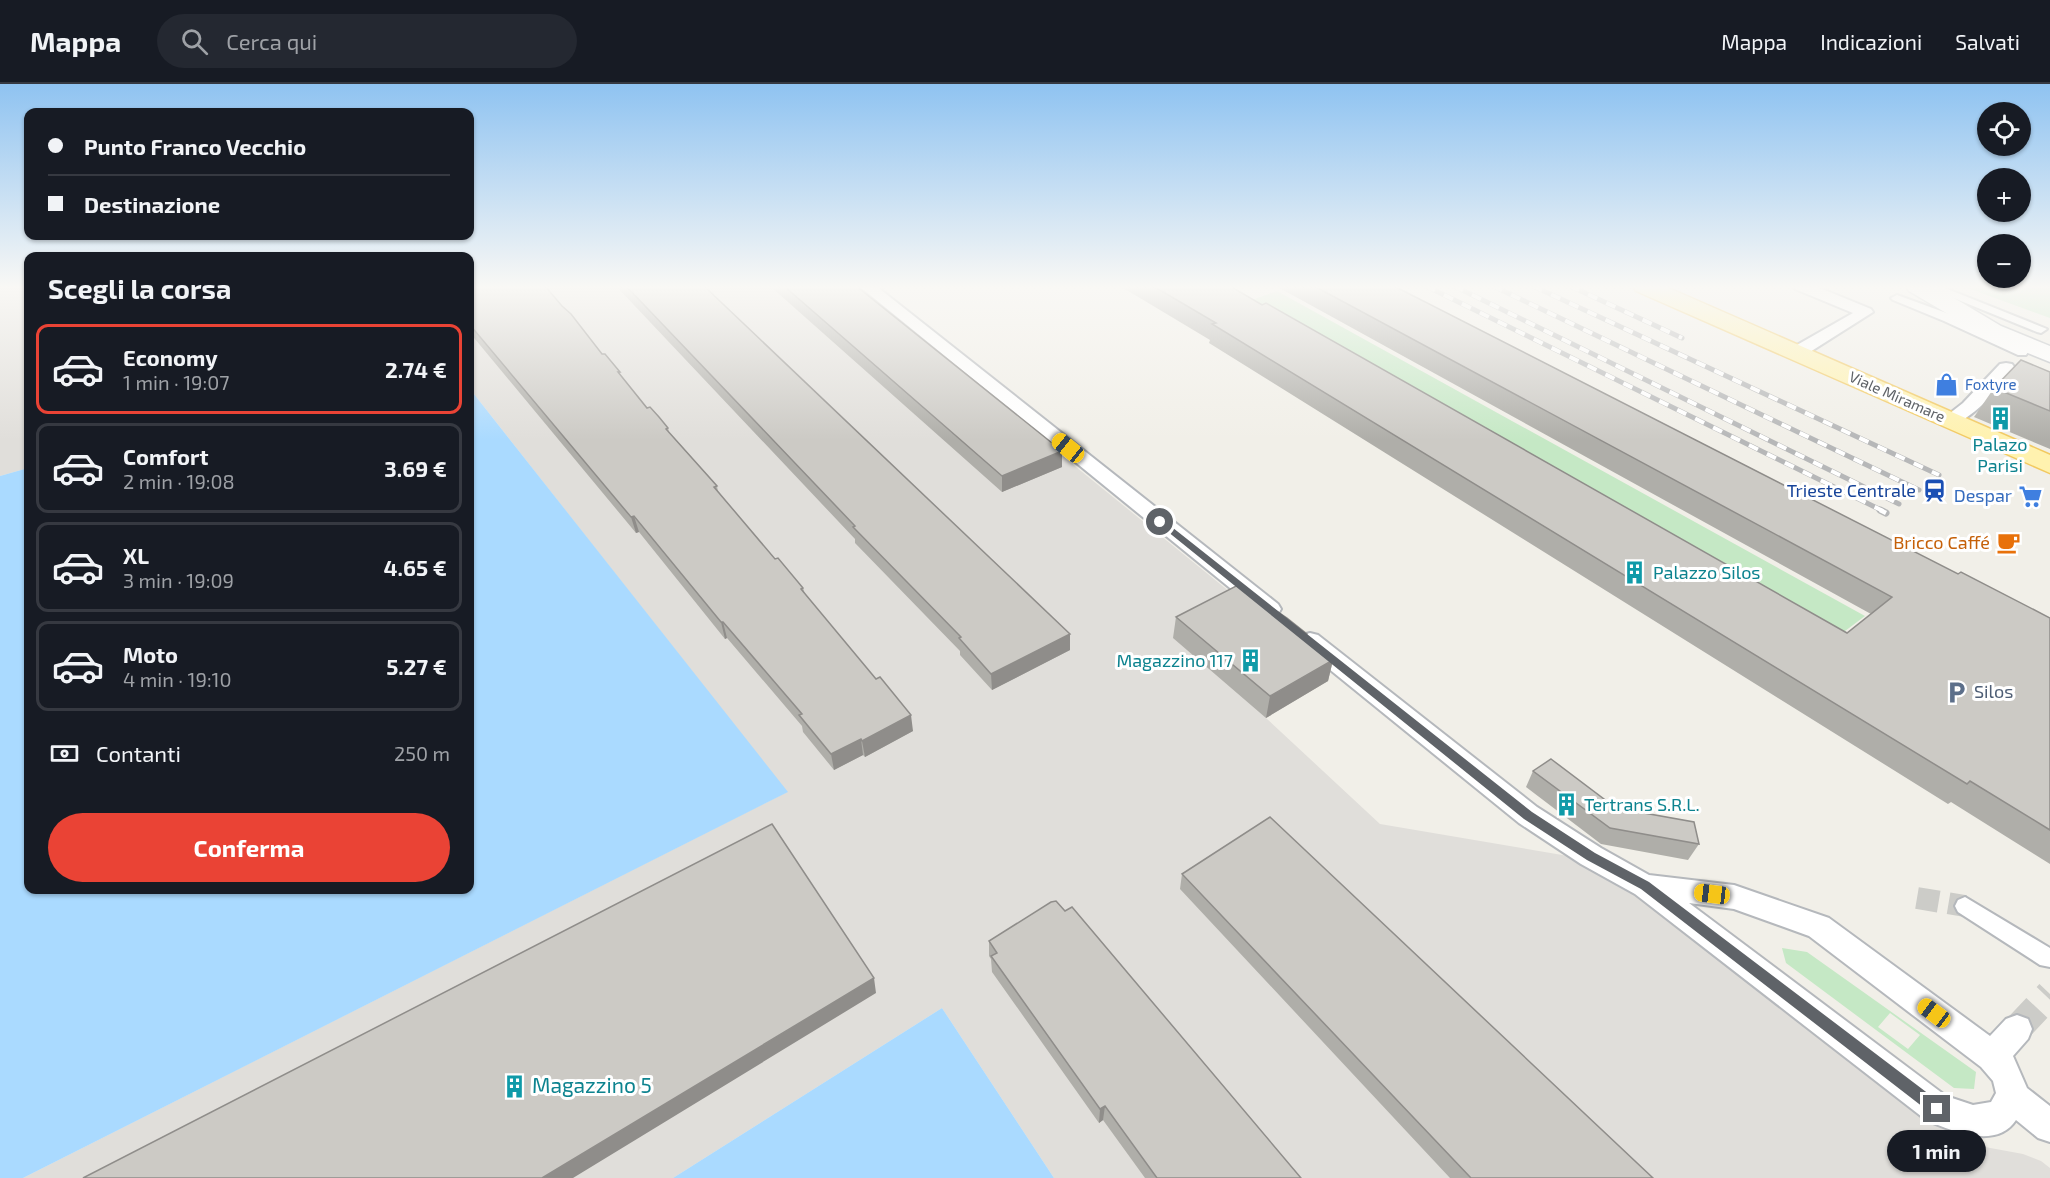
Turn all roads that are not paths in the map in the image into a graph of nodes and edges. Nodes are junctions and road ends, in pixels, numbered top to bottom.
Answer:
1 (930, 337) edge
2 (1760, 337) edge
3 (1823, 337) edge
4 (1997, 337) edge
5 (2004, 337) edge
6 (2038, 337) edge
7 (2028, 350) edge
8 (1796, 353) junction
9 (2006, 368) dead end
10 (1949, 421) junction
11 (2050, 465) edge
12 (1645, 886) junction
13 (1965, 906) tunnel mouth
14 (1974, 925) dead end
15 (2018, 1029) tunnel mouth
16 (1992, 1056) junction
17 (2013, 1097) junction
18 (2050, 1126) edge

1 - 12 street
2 - 8 main road, Viale Miramare
3 - 8 street
4 - 7 street
5 - 7 main road
6 - 7 street
8 - 10 main road, Viale Miramare
9 - 10 street
10 - 11 main road, Viale Miramare
12 - 16 street
12 - 17 street
13 - 14 street
15 - 16 street
16 - 17 street
17 - 18 street

